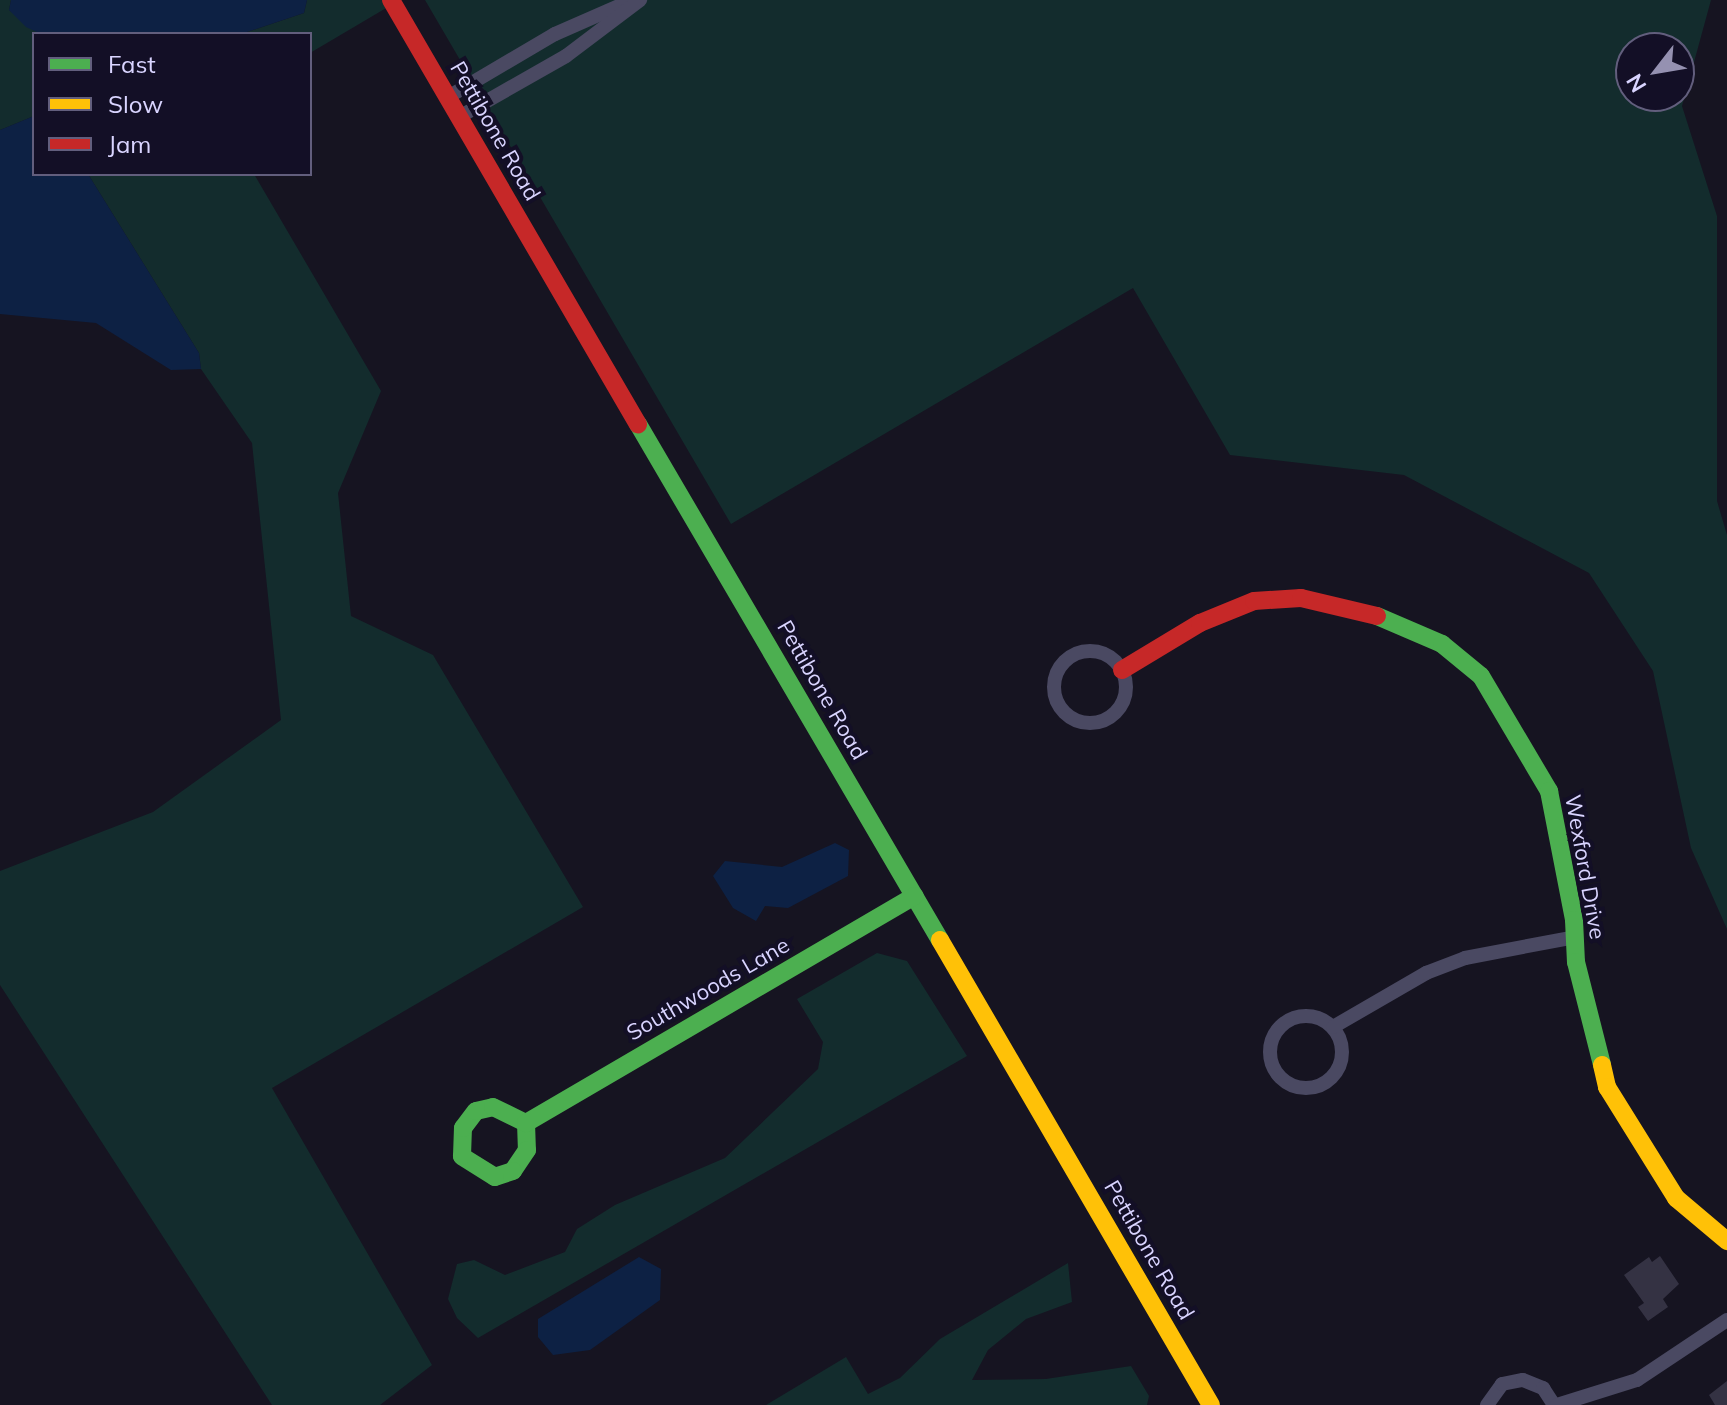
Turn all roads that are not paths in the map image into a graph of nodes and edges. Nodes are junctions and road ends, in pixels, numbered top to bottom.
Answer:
1 (391, 0) edge
2 (632, 0) edge
3 (640, 0) edge
4 (448, 97) junction
5 (459, 117) junction
6 (1122, 670) junction
7 (915, 896) junction
8 (1575, 937) junction
9 (1333, 1027) junction
10 (526, 1123) dead end
11 (1727, 1241) edge
12 (1727, 1320) edge
13 (1211, 1405) edge
14 (1487, 1405) edge
15 (1555, 1405) edge

1 - 4 street, Pettibone Road
2 - 4 street
3 - 5 street
4 - 5 street, Pettibone Road
5 - 7 street, Pettibone Road
6 - 6 street
6 - 8 street, Wexford Drive
7 - 10 street, Southwoods Lane
7 - 13 street, Pettibone Road
8 - 9 street
8 - 11 street, Wexford Drive
9 - 9 street
12 - 15 street
14 - 15 street

